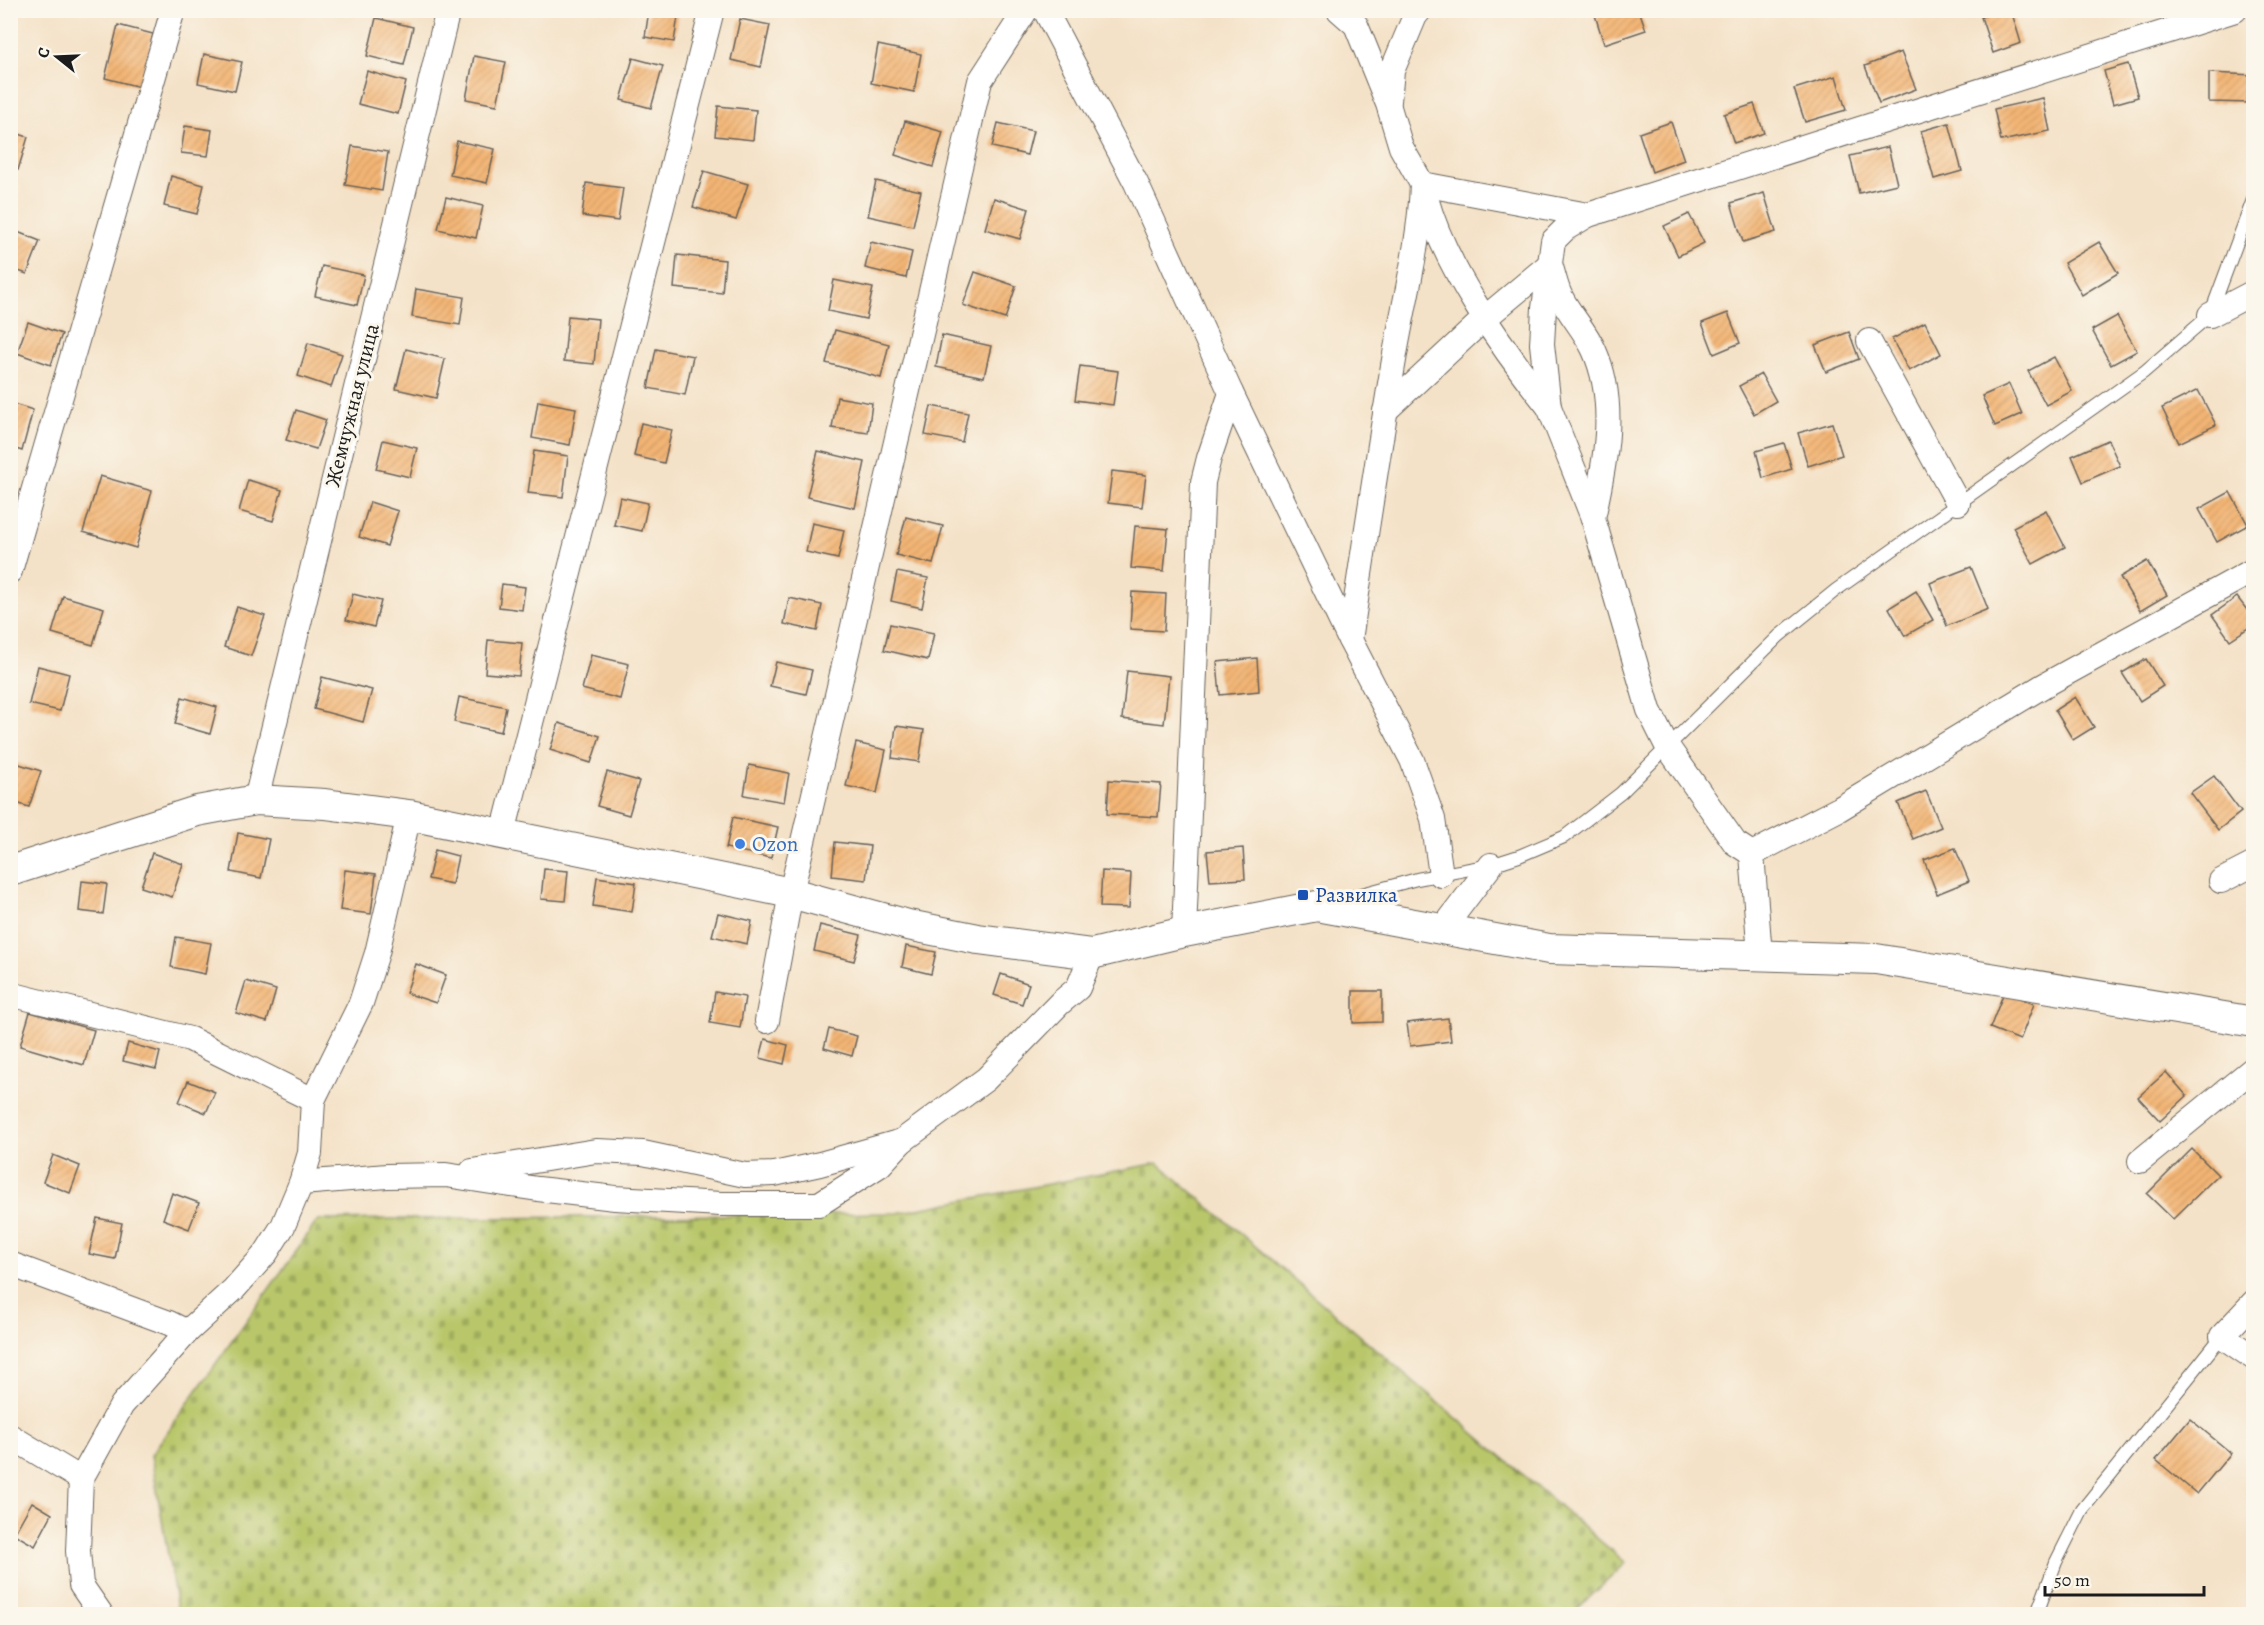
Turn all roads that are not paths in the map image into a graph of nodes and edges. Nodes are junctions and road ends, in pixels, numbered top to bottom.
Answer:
1 (173, 10) edge
2 (448, 10) edge
3 (712, 10) edge
4 (1026, 10) edge
5 (1045, 10) edge
6 (1340, 10) edge
7 (1420, 10) edge
8 (2235, 10) edge
9 (1388, 104) junction
10 (1422, 184) junction
11 (2253, 197) edge
12 (1587, 215) junction
13 (1550, 264) junction
14 (2253, 292) edge
15 (2210, 315) junction
16 (1485, 318) junction
17 (1869, 341) dead end
18 (1231, 393) junction
19 (1549, 407) junction
20 (1385, 411) junction
21 (1958, 504) junction
22 (1593, 518) junction
23 (2253, 570) edge
24 (10, 571) edge
25 (1350, 640) junction
26 (1667, 746) junction
27 (256, 800) junction
28 (409, 815) junction
29 (503, 833) junction
30 (1752, 854) junction
31 (2253, 864) edge
32 (1491, 865) junction
33 (10, 871) edge
34 (1441, 875) junction
35 (2221, 881) dead end
36 (791, 893) junction
37 (1317, 906) junction
38 (1442, 930) junction
39 (1184, 932) junction
40 (1092, 954) junction
41 (1760, 955) junction
42 (10, 994) edge
43 (767, 1021) dead end
44 (2253, 1022) edge
45 (2253, 1068) edge
46 (313, 1100) junction
47 (902, 1141) junction
48 (2140, 1161) dead end
49 (446, 1174) junction
50 (745, 1175) junction
51 (301, 1184) junction
52 (669, 1200) junction
53 (10, 1263) edge
54 (2253, 1302) edge
55 (187, 1332) junction
56 (2222, 1336) junction
57 (2253, 1358) edge
58 (10, 1436) edge
59 (81, 1479) junction
60 (100, 1614) edge
61 (2040, 1614) edge

1 - 24 street
2 - 27 street, Жемчужная улица
3 - 29 street
4 - 36 street
5 - 18 street
6 - 9 street
7 - 9 street
8 - 12 street
9 - 10 street
10 - 12 street
10 - 16 street
10 - 20 street
11 - 15 lane
12 - 13 street
13 - 16 street
13 - 19 street
13 - 22 street
14 - 15 street
15 - 21 lane
16 - 19 street
16 - 20 street
17 - 21 street
18 - 25 street
18 - 39 street
19 - 22 street
20 - 25 street
21 - 26 lane
22 - 26 street
23 - 30 street
25 - 34 street
26 - 30 street
26 - 32 lane
27 - 28 street
27 - 33 street
28 - 29 street
28 - 46 street
29 - 36 street
30 - 41 street
31 - 35 street
32 - 34 lane
32 - 38 street
34 - 37 lane
36 - 40 street
36 - 43 street
37 - 38 street
37 - 39 street
38 - 41 street
39 - 40 street
40 - 47 street
41 - 44 street
42 - 46 street
45 - 48 street
46 - 51 street
47 - 50 street
47 - 52 street
49 - 50 street
49 - 51 street
49 - 52 street
50 - 52 street
51 - 55 street
53 - 55 street
54 - 56 street
55 - 59 street
56 - 57 street
56 - 61 lane
58 - 59 street
59 - 60 street

